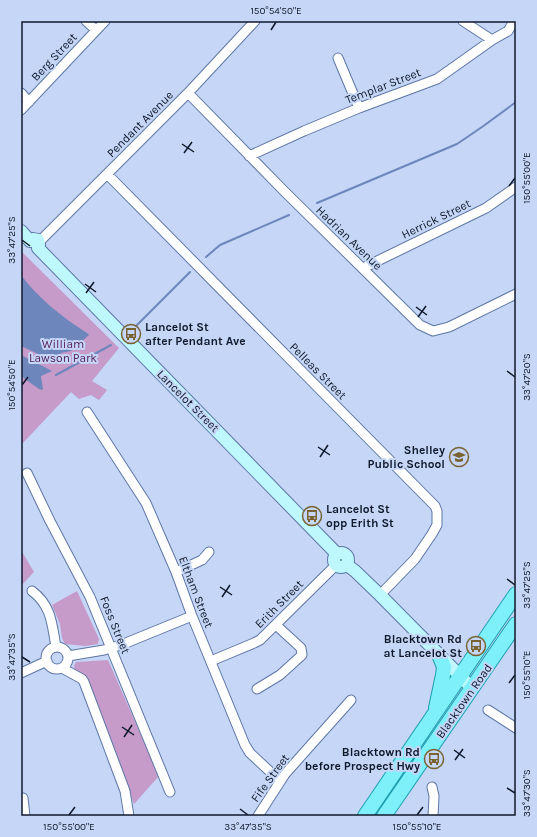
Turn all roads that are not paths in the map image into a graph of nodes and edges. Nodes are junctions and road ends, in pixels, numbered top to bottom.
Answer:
1 (86, 21) edge
2 (105, 21) edge
3 (255, 21) edge
4 (463, 21) edge
5 (514, 21) edge
6 (96, 30) junction
7 (492, 40) junction
8 (338, 58) dead end
9 (21, 93) edge
10 (188, 93) junction
11 (29, 102) junction
12 (359, 108) junction
13 (21, 110) edge
14 (250, 156) junction
15 (108, 174) junction
16 (516, 187) edge
17 (21, 231) edge
18 (36, 244) junction
19 (363, 268) junction
20 (516, 294) edge
21 (87, 412) dead end
22 (26, 473) dead end
23 (209, 552) dead end
24 (340, 561) junction
25 (176, 572) junction
26 (32, 591) dead end
27 (516, 594) edge
28 (380, 595) junction
29 (192, 616) junction
30 (516, 624) edge
31 (276, 625) junction
32 (56, 647) junction
33 (111, 648) junction
34 (68, 656) junction
35 (440, 657) junction
36 (211, 661) junction
37 (47, 662) junction
38 (62, 668) junction
39 (21, 673) edge
40 (460, 676) junction
41 (472, 688) junction
42 (257, 689) dead end
43 (351, 700) dead end
44 (488, 710) dead end
45 (434, 714) junction
46 (516, 728) edge
47 (280, 781) junction
48 (432, 787) dead end
49 (170, 792) dead end
50 (23, 798) dead end
51 (394, 801) junction
52 (25, 816) edge
53 (129, 816) edge
54 (258, 816) edge
55 (365, 816) edge
56 (384, 816) edge
57 (391, 816) edge
58 (433, 816) edge

1 - 6 street
2 - 6 street, Berg Street
3 - 10 street, Pendant Avenue
4 - 7 street
5 - 7 street, Templar Street
6 - 11 street, Berg Street
7 - 12 street, Templar Street
8 - 12 street
9 - 11 street
10 - 14 street, Hadrian Avenue
10 - 15 street, Pendant Avenue
11 - 13 street, Berg Street
12 - 14 street, Templar Street
14 - 19 street, Hadrian Avenue
15 - 18 street, Pendant Avenue
15 - 28 street, Pelleas Street
16 - 19 street, Herrick Street
17 - 18 street, Lancelot Street
18 - 24 street, Lancelot Street
19 - 20 street, Hadrian Avenue
21 - 25 street, Eltham Street
22 - 33 street, Foss Street
23 - 25 street
24 - 28 street, Lancelot Street
24 - 31 street, Erith Street
25 - 29 street, Eltham Street
26 - 32 street
27 - 40 main road
28 - 35 street, Lancelot Street
29 - 33 street
29 - 36 street, Eltham Street
30 - 41 main road, Blacktown Road
31 - 36 street, Erith Street
31 - 42 street
32 - 34 street
32 - 37 street
33 - 34 street
33 - 49 street, Foss Street
34 - 38 street
35 - 40 street, Lancelot Street
35 - 45 main road
36 - 47 street, Eltham Street
37 - 38 street
37 - 39 street
38 - 53 street
40 - 41 street, Lancelot Street
40 - 45 main road
41 - 51 main road, Blacktown Road
43 - 47 street, Fife Street
44 - 46 street
45 - 55 main road
47 - 54 street, Fife Street
48 - 58 street
50 - 52 street
51 - 56 main road, Blacktown Road
51 - 57 main road

